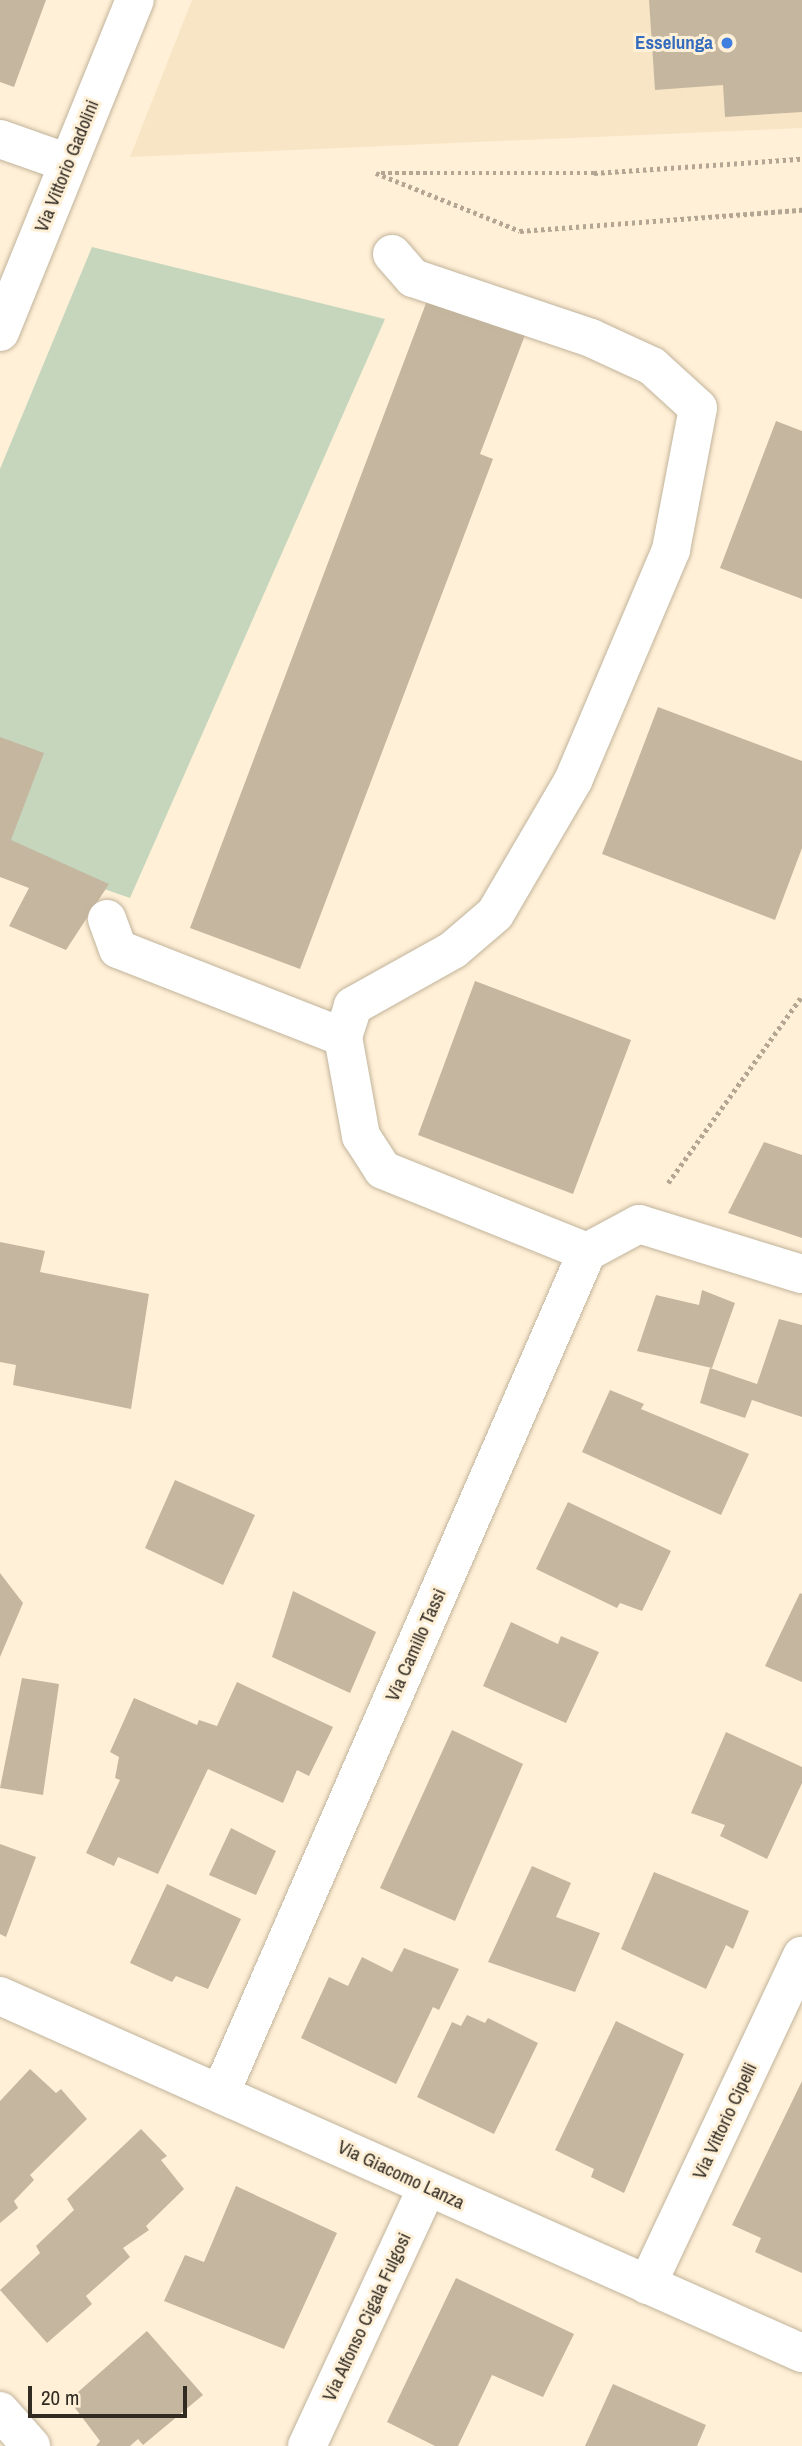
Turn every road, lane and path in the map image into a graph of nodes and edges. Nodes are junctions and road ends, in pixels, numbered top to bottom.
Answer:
1 (135, 0) edge
2 (0, 139) edge
3 (802, 159) edge
4 (68, 163) junction
5 (802, 210) edge
6 (392, 254) dead end
7 (0, 332) edge
8 (107, 919) dead end
9 (802, 996) edge
10 (343, 1037) junction
11 (639, 1224) junction
12 (587, 1252) junction
13 (802, 1274) edge
14 (802, 1956) edge
15 (0, 1996) edge
16 (221, 2092) junction
17 (427, 2188) junction
18 (648, 2286) junction
19 (802, 2353) edge
20 (0, 2410) edge
21 (31, 2446) edge
22 (307, 2446) edge

1 - 4 street, Via Vittorio Gadolini
2 - 4 street
3 - 5 path
4 - 7 street, Via Vittorio Gadolini
6 - 10 street
8 - 10 street
9 - 11 path
10 - 12 street
11 - 12 street
11 - 13 street
12 - 16 street, Via Camillo Tassi
14 - 18 street, Via Vittorio Cipelli
15 - 16 street, Via Giacomo Lanza
16 - 17 street, Via Giacomo Lanza
17 - 18 street, Via Giacomo Lanza
17 - 22 street, Via Alfonso Cigala Fulgosi
18 - 19 street, Via Giacomo Lanza
20 - 21 street

